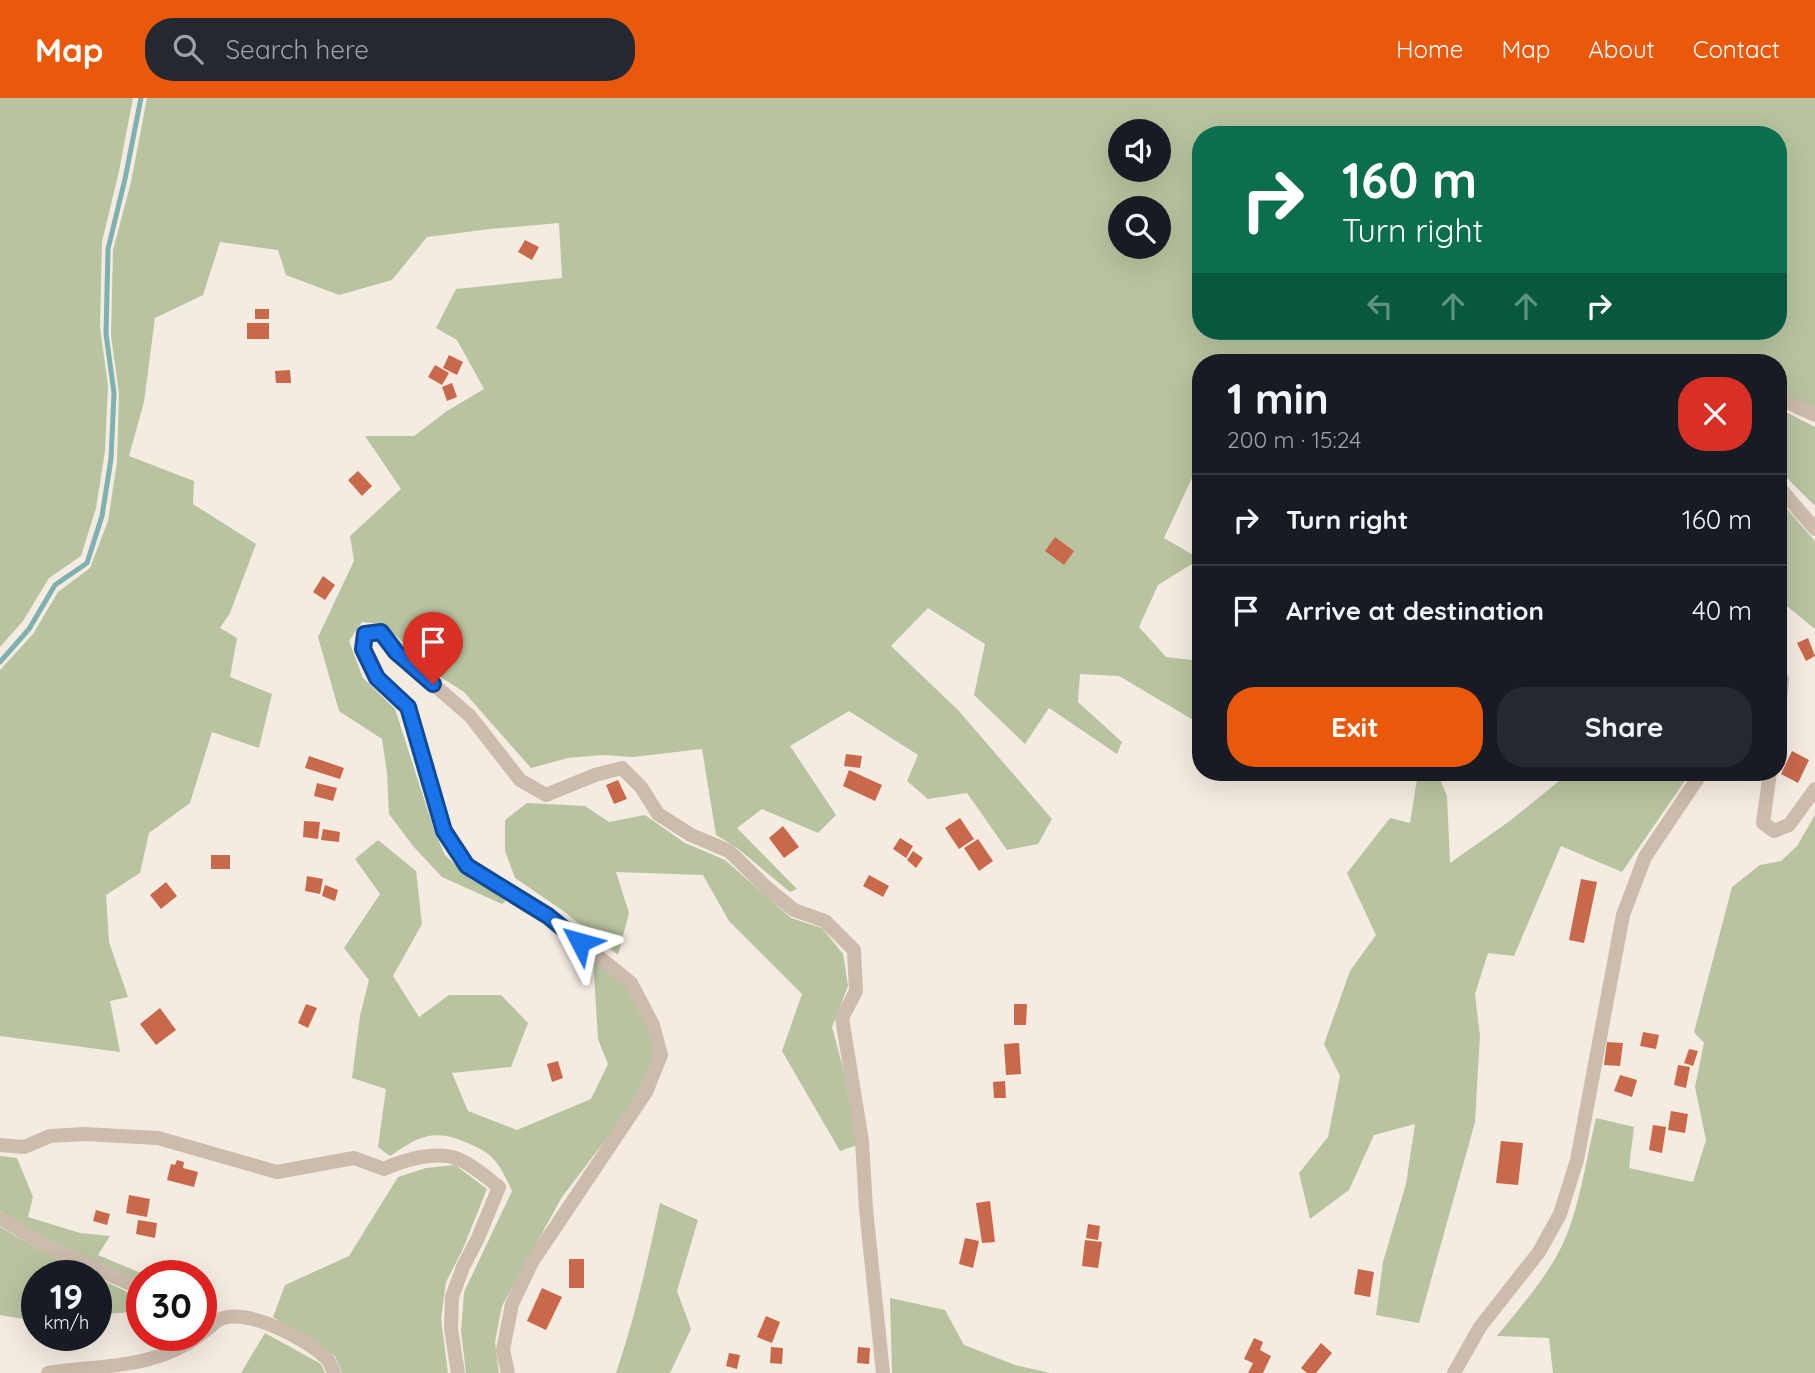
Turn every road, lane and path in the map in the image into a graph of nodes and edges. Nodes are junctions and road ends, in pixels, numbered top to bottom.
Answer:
1 (1787, 402) edge
2 (1815, 415) edge
3 (1787, 496) edge
4 (1815, 529) edge
5 (1696, 781) edge
6 (1769, 781) edge
7 (1815, 789) edge
8 (0, 1145) edge
9 (0, 1218) edge
10 (126, 1282) edge
11 (217, 1322) edge
12 (173, 1351) edge
13 (47, 1373) edge
14 (334, 1373) edge
15 (458, 1373) edge
16 (508, 1373) edge
17 (883, 1373) edge
18 (1454, 1373) edge

1 - 2 street
3 - 4 street
5 - 18 street
6 - 7 street
8 - 15 street
9 - 10 street
11 - 14 street
12 - 13 street
16 - 17 street

